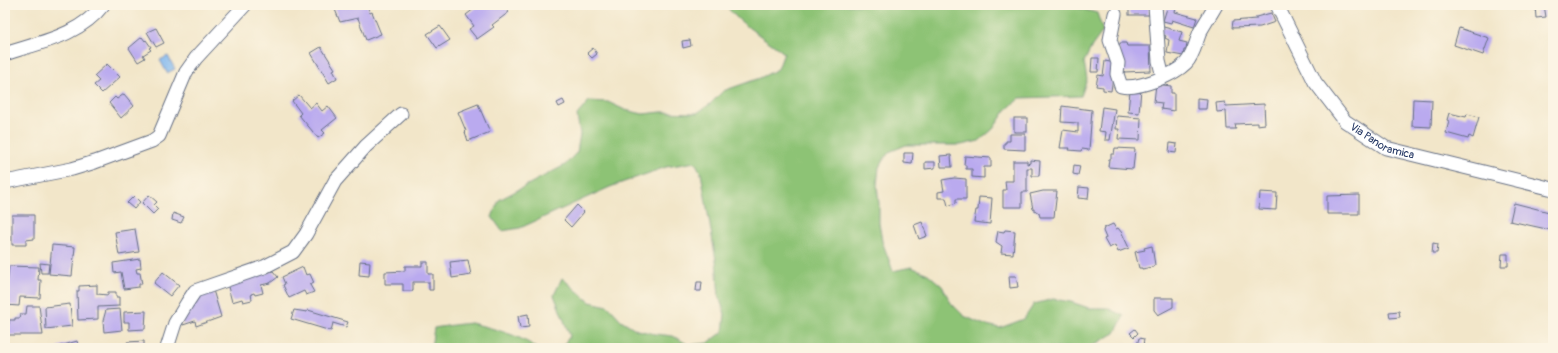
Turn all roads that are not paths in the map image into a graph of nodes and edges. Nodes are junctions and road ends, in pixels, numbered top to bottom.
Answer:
1 (103, 5) edge
2 (245, 5) edge
3 (1155, 5) edge
4 (1216, 5) edge
5 (1277, 5) edge
6 (1115, 14) dead end
7 (5, 54) edge
8 (1162, 77) junction
9 (401, 114) dead end
10 (5, 182) edge
11 (1553, 189) edge
12 (167, 348) edge

1 - 7 street
2 - 10 street
3 - 8 street
4 - 8 street
5 - 11 street, Via Panoramica
6 - 8 street
9 - 12 street

